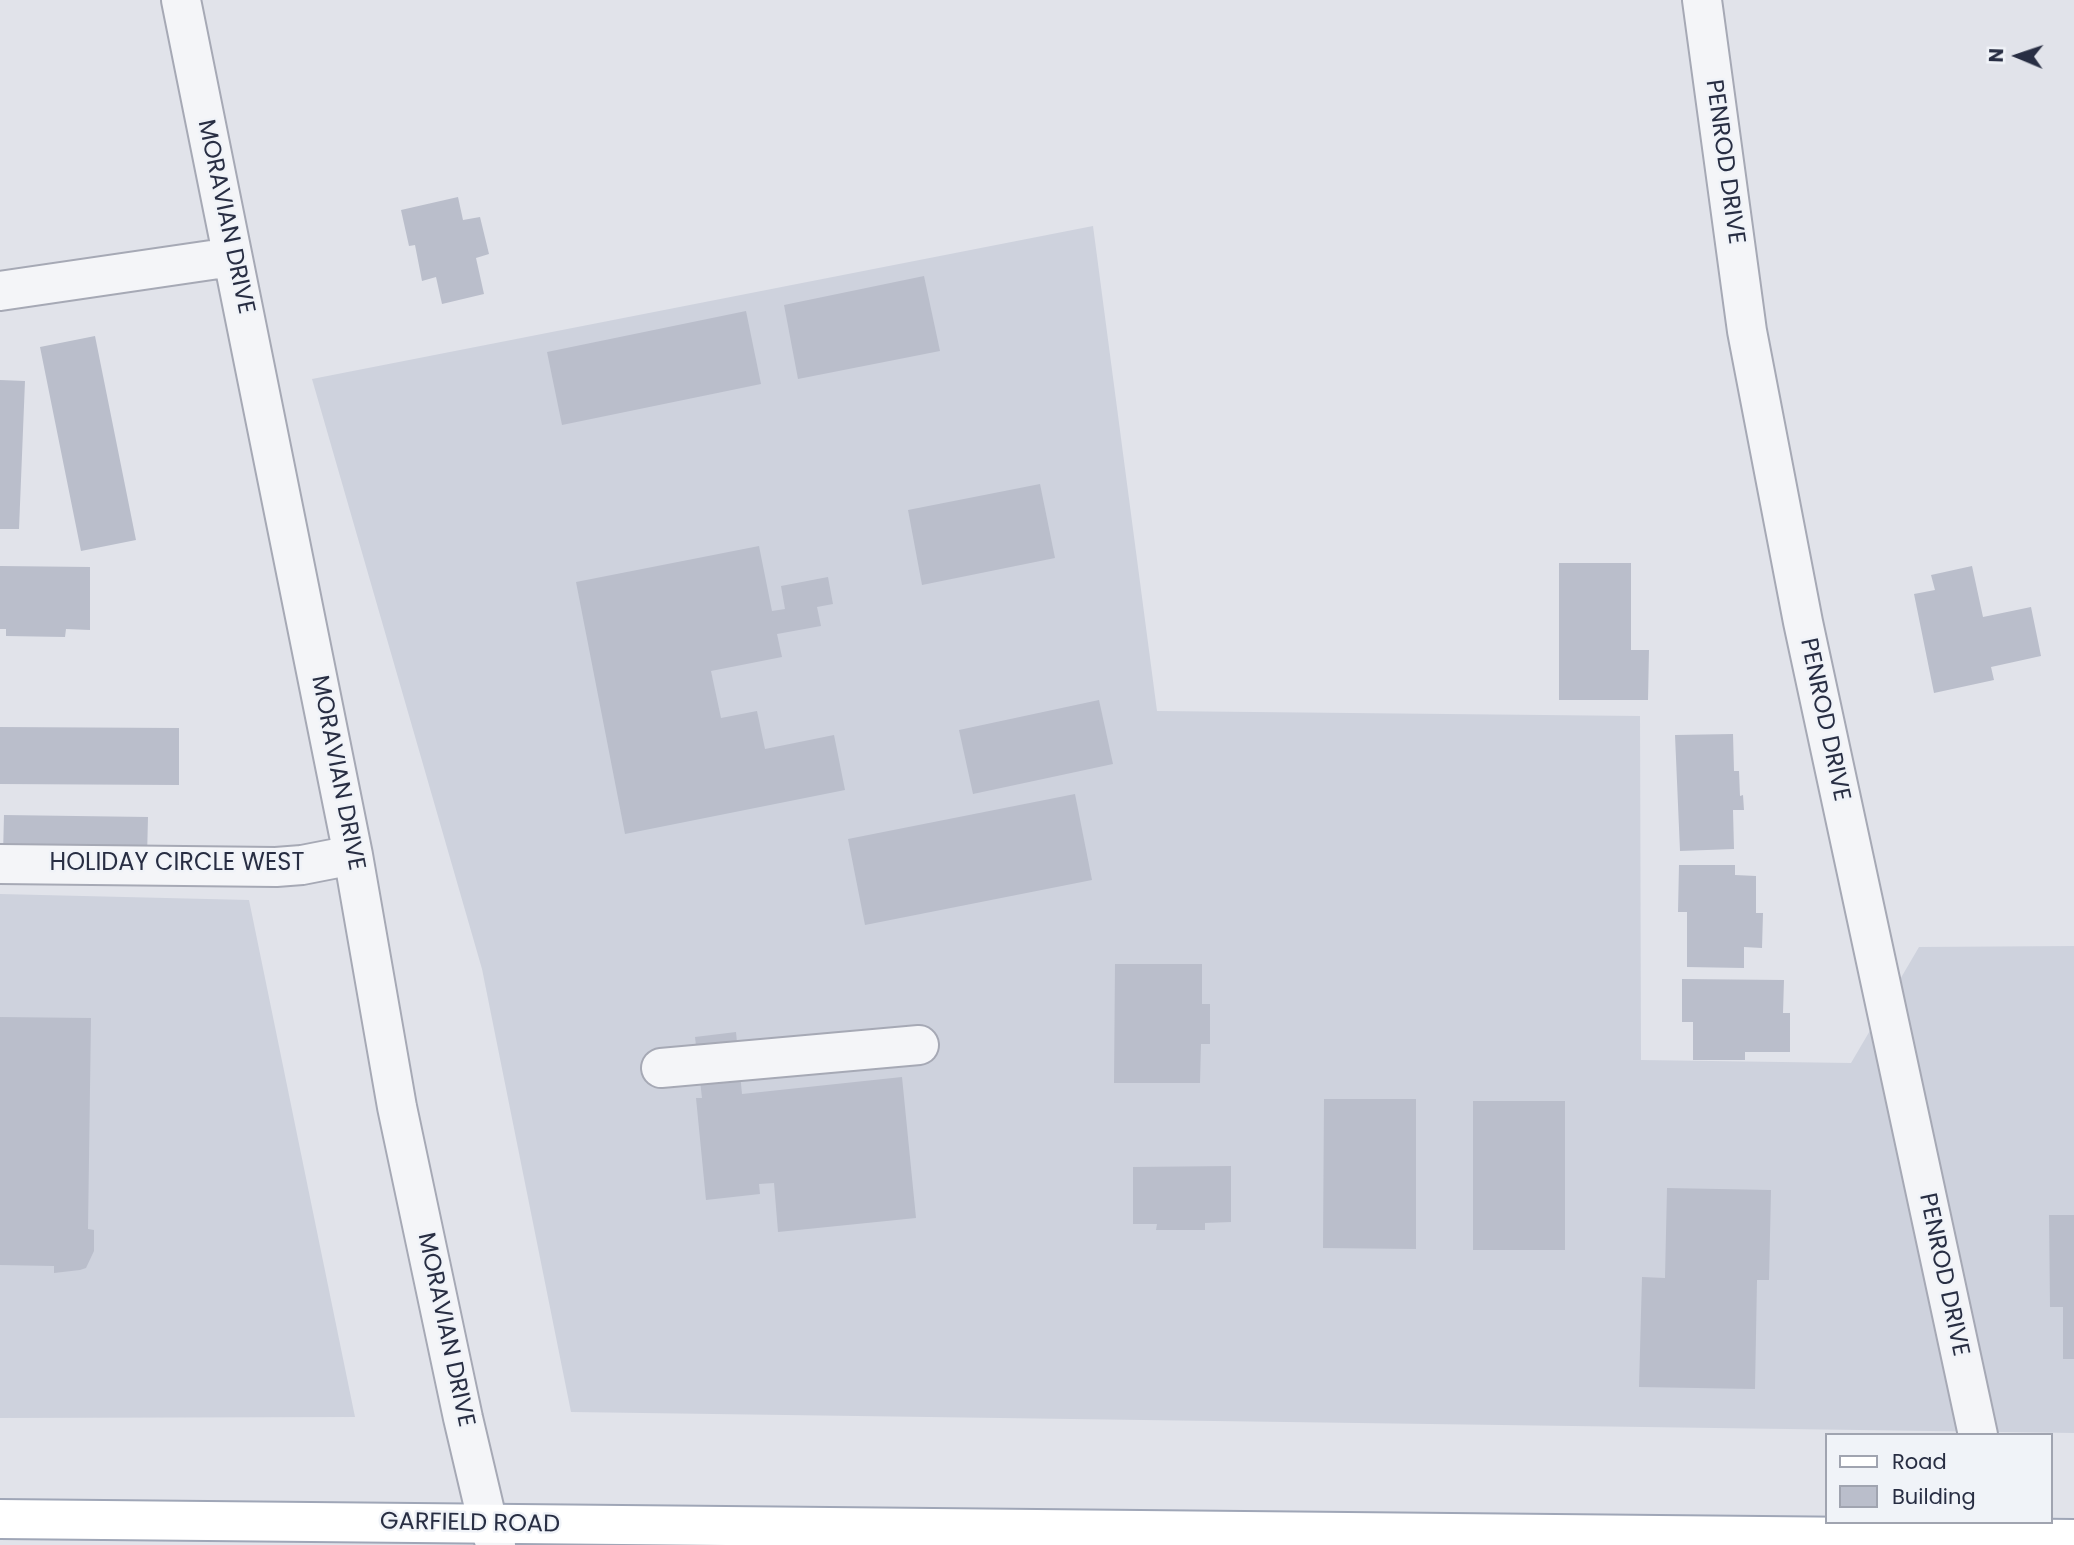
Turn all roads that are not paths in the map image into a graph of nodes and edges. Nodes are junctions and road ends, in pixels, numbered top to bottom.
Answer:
1 (181, 0) edge
2 (1702, 0) edge
3 (232, 257) junction
4 (0, 291) edge
5 (353, 855) junction
6 (0, 864) edge
7 (919, 1045) dead end
8 (661, 1068) dead end
9 (1978, 1433) edge
10 (0, 1519) edge
11 (1987, 1530) edge
12 (492, 1534) edge
13 (2074, 1539) edge

1 - 3 street, MORAVIAN DRIVE
2 - 9 street, PENROD DRIVE
3 - 4 street
3 - 5 street, MORAVIAN DRIVE
5 - 6 street, HOLIDAY CIRCLE WEST
5 - 12 street, MORAVIAN DRIVE
7 - 8 street
10 - 12 main road, GARFIELD ROAD
11 - 12 main road, GARFIELD ROAD
11 - 13 main road, GARFIELD ROAD

